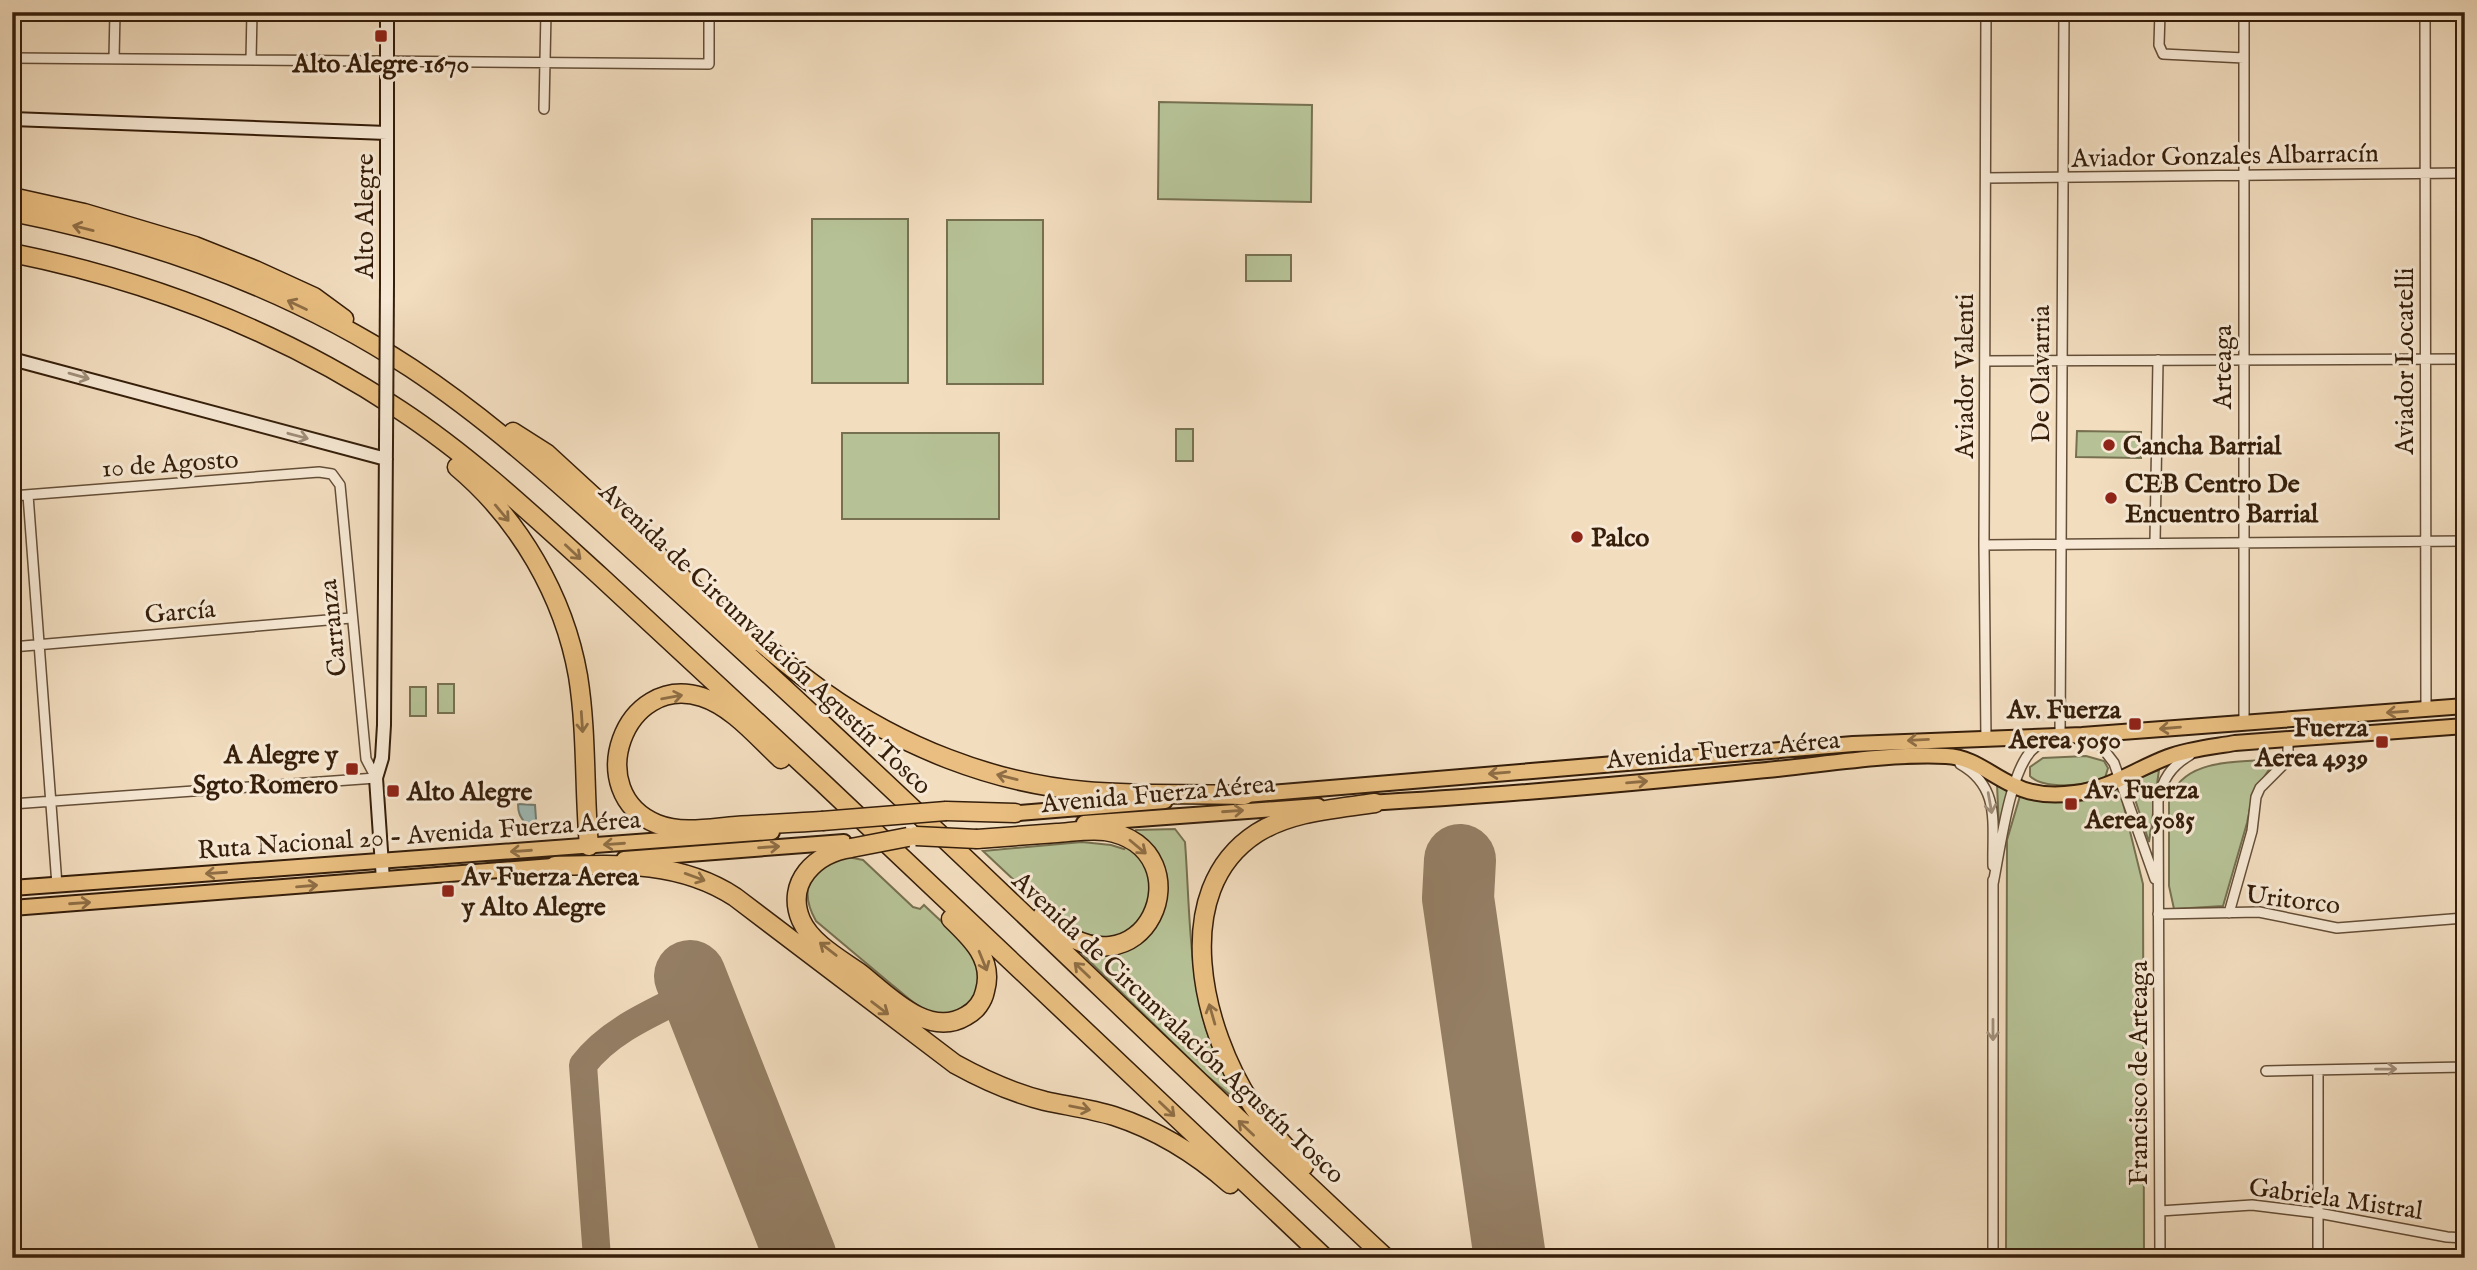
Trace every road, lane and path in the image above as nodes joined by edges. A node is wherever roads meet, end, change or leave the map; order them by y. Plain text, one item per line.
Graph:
1 (114, 12) edge
2 (251, 12) edge
3 (387, 12) edge
4 (546, 12) edge
5 (709, 12) edge
6 (1986, 12) edge
7 (2064, 12) edge
8 (2160, 12) edge
9 (2244, 12) edge
10 (2425, 12) edge
11 (12, 58) edge
12 (2244, 58) junction
13 (114, 59) junction
14 (251, 60) junction
15 (387, 61) junction
16 (546, 62) junction
17 (544, 108) dead end
18 (12, 119) edge
19 (387, 133) junction
20 (2465, 173) edge
21 (2425, 174) junction
22 (2243, 175) junction
23 (2062, 177) junction
24 (1986, 178) junction
25 (12, 197) edge
26 (12, 212) edge
27 (12, 253) edge
28 (12, 264) edge
29 (12, 359) edge
30 (2425, 359) junction
31 (2465, 359) edge
32 (2062, 360) junction
33 (2158, 360) junction
34 (2243, 360) junction
35 (1985, 361) junction
36 (409, 367) junction
37 (440, 388) junction
38 (386, 459) junction
39 (332, 474) joint
40 (28, 495) junction
41 (12, 496) edge
42 (2425, 541) junction
43 (2465, 541) edge
44 (2155, 542) junction
45 (2243, 543) junction
46 (1984, 545) junction
47 (2060, 545) junction
48 (689, 582) junction
49 (351, 618) junction
50 (39, 645) junction
51 (12, 647) edge
52 (2465, 706) edge
53 (2426, 710) junction
54 (2244, 721) junction
55 (2464, 726) edge
56 (2082, 735) junction
57 (2060, 736) junction
58 (2288, 739) junction
59 (1986, 740) junction
60 (2200, 748) junction
61 (1946, 756) junction
62 (1587, 766) junction
63 (376, 778) junction
64 (2120, 780) junction
65 (1589, 786) junction
66 (2014, 786) junction
67 (1245, 795) junction
68 (51, 801) junction
69 (1375, 803) junction
70 (12, 804) edge
71 (1015, 813) joint
72 (825, 824) junction
73 (876, 832) junction
74 (973, 836) junction
75 (847, 845) junction
76 (589, 846) junction
77 (382, 861) junction
78 (555, 866) junction
79 (383, 880) junction
80 (2464, 882) edge
81 (1993, 884) junction
82 (57, 885) junction
83 (12, 888) edge
84 (2158, 888) junction
85 (12, 908) edge
86 (2229, 913) junction
87 (2158, 914) junction
88 (2464, 918) edge
89 (2465, 1067) edge
90 (2318, 1070) junction
91 (2266, 1071) dead end
92 (2160, 1211) junction
93 (2318, 1213) junction
94 (1357, 1231) junction
95 (2465, 1238) edge
96 (1311, 1258) edge
97 (1325, 1258) edge
98 (1386, 1258) edge
99 (1993, 1258) edge
100 (2160, 1258) edge
101 (2318, 1258) edge
102 (2465, 1258) edge

1 - 13 street
2 - 14 street
3 - 15 main road, Alto Alegre
4 - 16 street
5 - 16 street
6 - 24 street, Aviador Valenti
7 - 23 street, De Olavarria
8 - 12 street
9 - 12 street, Arteaga
10 - 21 street, Aviador Locatelli
11 - 13 street
12 - 22 street, Arteaga
13 - 14 street
14 - 15 street
15 - 16 street
15 - 19 main road, Alto Alegre
16 - 17 street
18 - 19 main road
19 - 38 main road, Alto Alegre, bridge
20 - 21 street, Aviador Gonzales Albarracín
21 - 22 street, Aviador Gonzales Albarracín
21 - 30 street, Aviador Locatelli
22 - 23 street, Aviador Gonzales Albarracín
22 - 34 street, Arteaga
23 - 24 street, Aviador Gonzales Albarracín
23 - 32 street, De Olavarria
24 - 35 street, Aviador Valenti
25 - 36 highway
36 -> 26 highway, Avenida de Circunvalación Agustín Tosco
27 -> 73 highway
28 -> 76 highway
29 -> 38 main road
30 - 31 street
30 - 34 street
30 - 42 street, Aviador Locatelli
32 - 33 street
32 - 35 street
32 - 47 street, De Olavarria
33 - 34 street
33 - 44 street
34 - 45 street, Arteaga
35 - 46 street, Aviador Valenti
36 - 37 highway, Avenida de Circunvalación Agustín Tosco
37 - 48 highway
94 -> 37 highway, Avenida de Circunvalación Agustín Tosco
38 - 63 main road, Alto Alegre
39 - 40 street, 10 de Agosto
39 - 49 street, Carranza
40 - 41 street, 10 de Agosto
40 - 50 street
42 - 43 street
42 - 45 street
42 - 53 street, Aviador Locatelli
44 - 45 street
44 - 47 street
45 - 54 street, Arteaga
46 - 47 street
46 - 59 street, Aviador Valenti
47 - 57 street, De Olavarria
67 -> 48 highway
74 -> 48 highway
49 - 50 street, García
49 - 63 street, Carranza
50 - 51 street, García
50 - 68 street
52 - 53 main road, Avenida Fuerza Aérea
53 -> 54 main road, Avenida Fuerza Aérea
54 -> 56 main road, Avenida Fuerza Aérea
55 - 58 main road, Avenida Fuerza Aérea
55 - 80 street
56 - 57 main road, Avenida Fuerza Aérea
56 - 64 street, Francisco de Arteaga
57 - 59 main road, Avenida Fuerza Aérea
57 - 66 street
58 - 60 main road, Avenida Fuerza Aérea
58 - 86 street
59 -> 62 main road, Avenida Fuerza Aérea
60 - 64 main road, Avenida Fuerza Aérea
60 - 84 street, Francisco de Arteaga
65 -> 61 main road, Avenida Fuerza Aérea
61 - 66 main road, Avenida Fuerza Aérea
61 -> 81 street
62 - 65 main road
62 -> 67 main road, Avenida Fuerza Aérea
63 - 68 street
63 - 77 main road, Alto Alegre
64 - 66 main road, Avenida Fuerza Aérea
64 - 84 street, Francisco de Arteaga
65 - 69 main road, Avenida Fuerza Aérea
66 - 81 street
67 - 71 main road, Avenida Fuerza Aérea
68 - 70 street
68 - 82 street
74 -> 69 main road, Avenida Fuerza Aérea
94 -> 69 highway
71 - 72 highway, bridge
72 -> 73 highway
72 -> 76 main road, Ruta Nacional 20 - Avenida Fuerza Aérea
73 -> 75 highway
73 -> 97 highway
74 - 75 highway, bridge
78 -> 75 main road, Ruta Nacional 20 - Avenida Fuerza Aérea
76 -> 77 main road, Ruta Nacional 20 - Avenida Fuerza Aérea
77 - 79 main road, Alto Alegre
77 -> 82 main road, Ruta Nacional 20 - Avenida Fuerza Aérea
78 - 79 main road, Ruta Nacional 20 - Avenida Fuerza Aérea
78 -> 96 highway
85 -> 79 main road, Ruta Nacional 20 - Avenida Fuerza Aérea
80 - 88 street
81 -> 99 street
82 - 83 main road, Ruta Nacional 20 - Avenida Fuerza Aérea
84 - 87 street, Francisco de Arteaga
86 - 87 street, Uritorco
86 - 88 street, Uritorco
87 - 92 street, Francisco de Arteaga
88 - 89 street
90 -> 89 street
89 - 95 street
90 - 91 street
90 - 93 street
92 - 93 street, Gabriela Mistral
92 - 100 street, Francisco de Arteaga
93 - 95 street, Gabriela Mistral
93 - 101 street
94 - 98 highway, Avenida de Circunvalación Agustín Tosco
95 - 102 street

